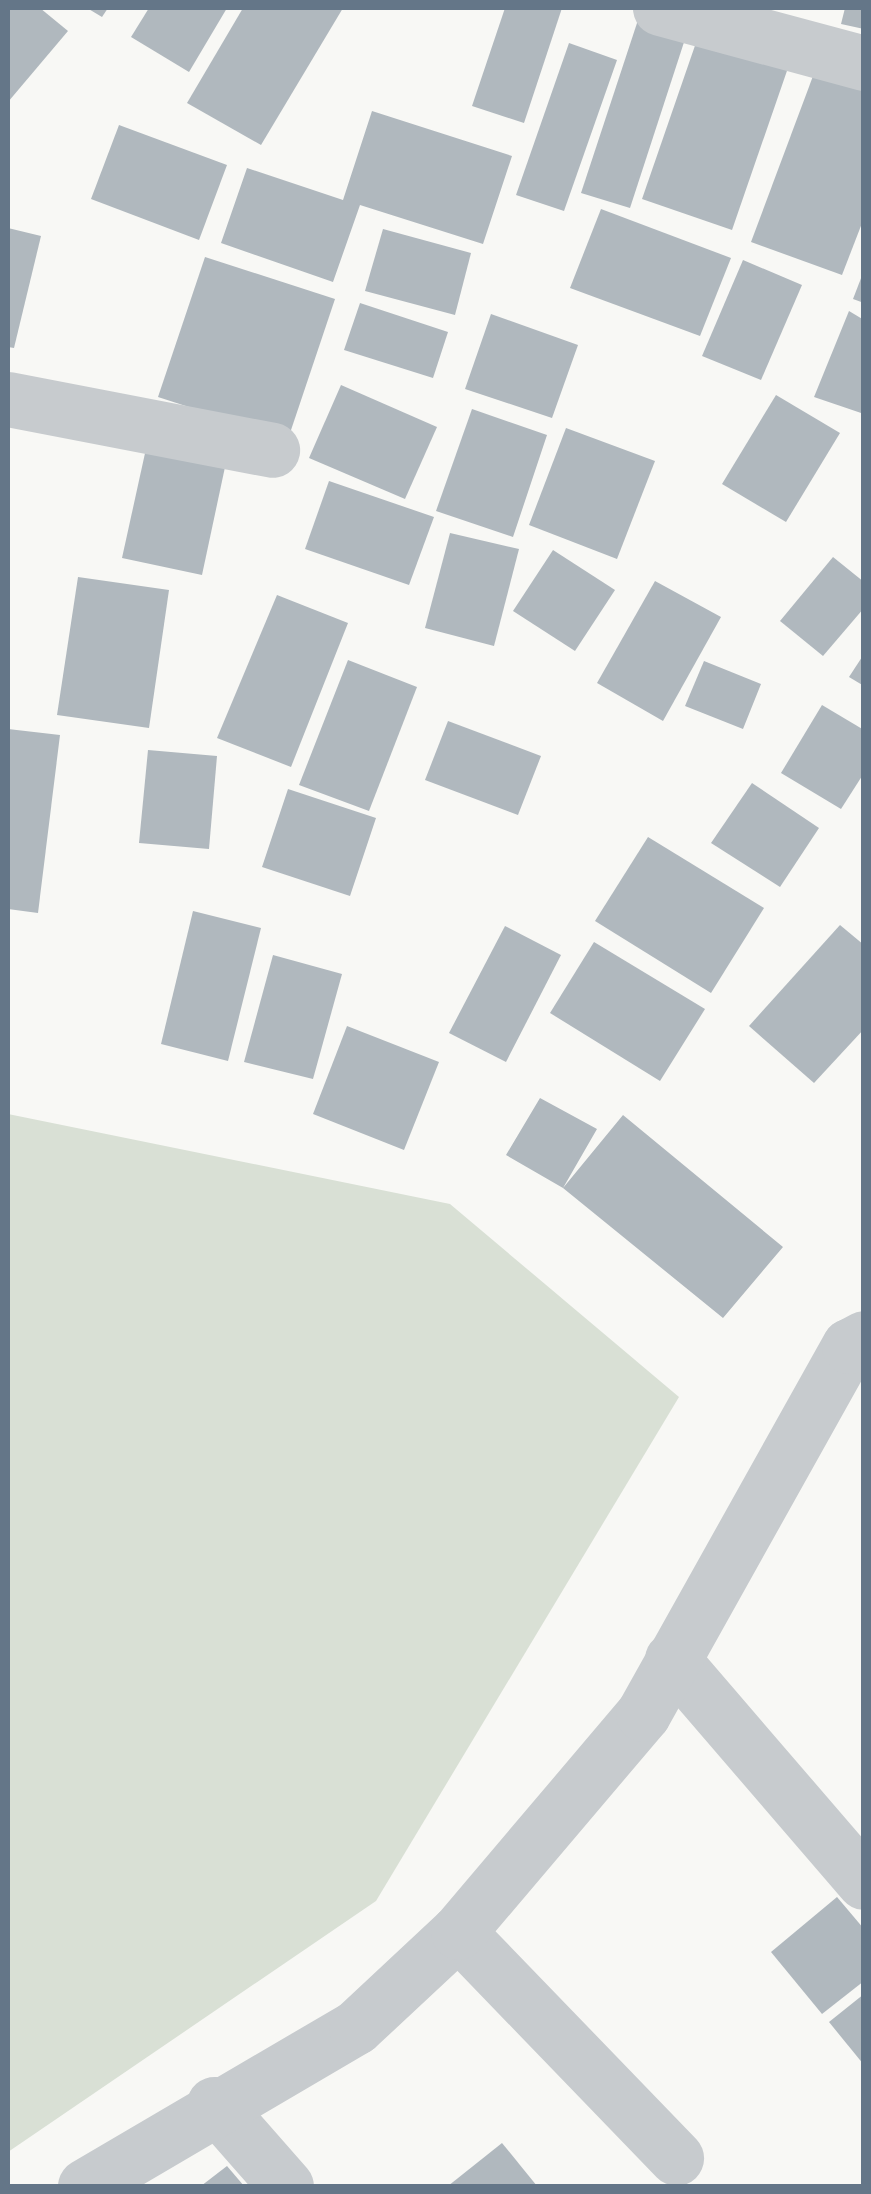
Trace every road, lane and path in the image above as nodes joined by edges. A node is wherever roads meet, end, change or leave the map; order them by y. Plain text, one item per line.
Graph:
1 (660, 8) edge
2 (864, 63) edge
3 (8, 399) edge
4 (272, 450) dead end
5 (864, 1338) edge
6 (672, 1659) junction
7 (864, 1882) edge
8 (458, 1932) junction
9 (214, 2104) junction
10 (676, 2158) dead end
11 (84, 2186) edge
12 (286, 2186) edge

1 - 2 street
3 - 4 street
5 - 6 street
6 - 7 street
6 - 8 street
8 - 9 street
8 - 10 street
9 - 11 street
9 - 12 street

